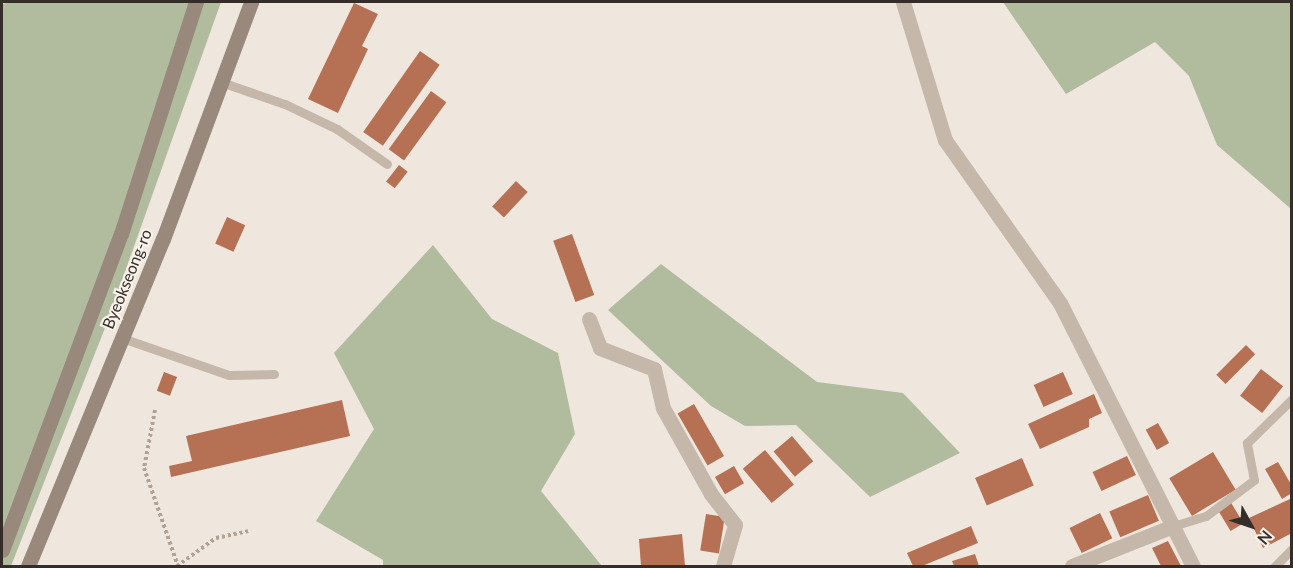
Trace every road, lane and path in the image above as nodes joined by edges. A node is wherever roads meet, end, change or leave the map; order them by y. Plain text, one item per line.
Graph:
1 (196, 2) edge
2 (251, 2) edge
3 (903, 2) edge
4 (221, 82) junction
5 (387, 164) dead end
6 (589, 319) dead end
7 (122, 338) junction
8 (274, 374) dead end
9 (1292, 399) edge
10 (155, 410) dead end
11 (1173, 526) junction
12 (248, 531) dead end
13 (1292, 549) edge
14 (2, 550) edge
15 (177, 566) edge
16 (28, 567) edge
17 (723, 567) edge
18 (1072, 567) edge
19 (1193, 567) edge
20 (1275, 567) edge

1 - 14 main road, Byeokseong-ro
2 - 4 main road, Byeokseong-ro
3 - 11 street
4 - 5 lane
4 - 7 main road, Byeokseong-ro
6 - 17 street
7 - 8 lane
7 - 16 main road, Byeokseong-ro
9 - 11 lane
10 - 15 path
11 - 18 street
11 - 19 street
12 - 15 path
13 - 20 lane

